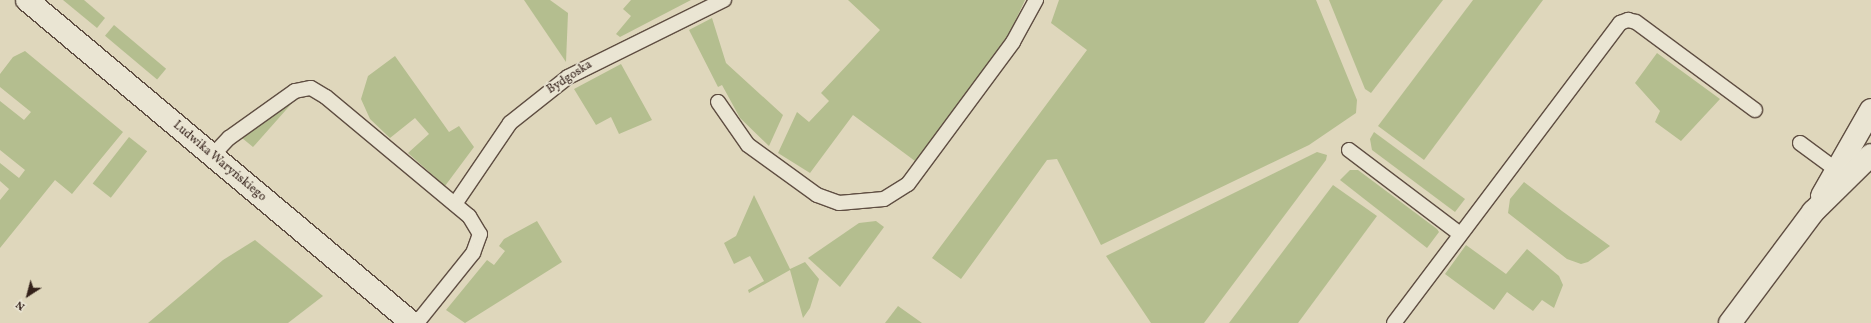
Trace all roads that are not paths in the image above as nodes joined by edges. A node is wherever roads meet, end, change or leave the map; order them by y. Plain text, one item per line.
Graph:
1 (27, 0) edge
2 (724, 0) edge
3 (1036, 0) edge
4 (718, 102) dead end
5 (1755, 110) dead end
6 (1871, 110) edge
7 (1800, 143) dead end
8 (1349, 150) dead end
9 (212, 156) junction
10 (1871, 156) edge
11 (1843, 174) junction
12 (455, 204) junction
13 (1460, 234) junction
14 (412, 323) edge
15 (417, 323) edge
16 (1394, 323) edge
17 (1730, 323) edge

1 - 9 street, Ludwika Waryńskiego
2 - 12 lane, Bydgoska
3 - 4 lane
5 - 13 lane
6 - 11 street
7 - 11 lane
8 - 13 lane
9 - 12 lane
9 - 14 street, Ludwika Waryńskiego
10 - 11 street
11 - 17 street
12 - 15 lane
13 - 16 lane

